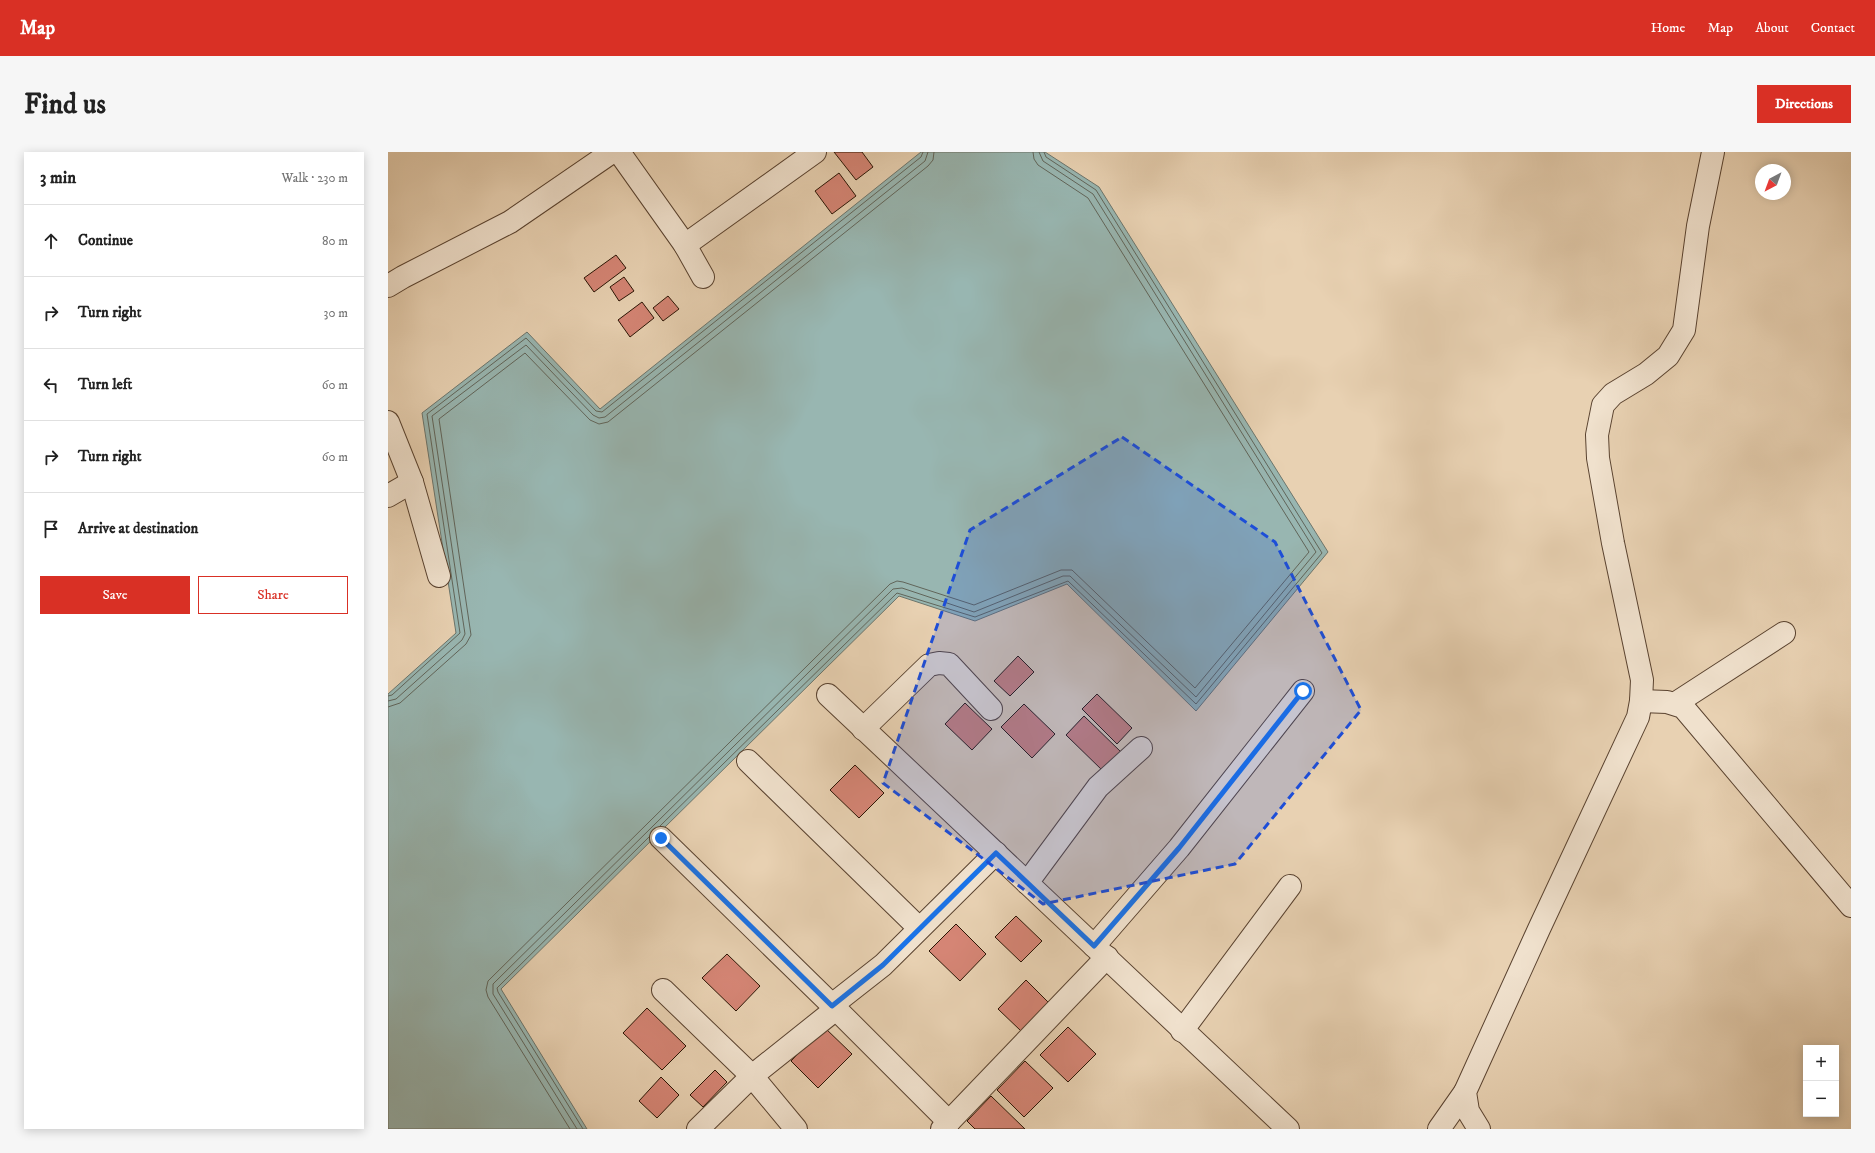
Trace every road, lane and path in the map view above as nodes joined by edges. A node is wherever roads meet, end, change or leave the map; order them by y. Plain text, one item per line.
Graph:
1 (612, 152) edge
2 (619, 152) edge
3 (815, 152) edge
4 (1713, 152) edge
5 (684, 245) junction
6 (703, 277) dead end
7 (388, 286) edge
8 (388, 422) edge
9 (412, 482) junction
10 (388, 496) edge
11 (439, 576) dead end
12 (1784, 633) dead end
13 (1303, 691) dead end
14 (828, 695) dead end
15 (1641, 701) junction
16 (1676, 703) junction
17 (991, 709) dead end
18 (863, 729) junction
19 (1141, 748) dead end
20 (748, 761) dead end
21 (661, 838) dead end
22 (996, 853) junction
23 (1026, 883) junction
24 (1290, 886) dead end
25 (1851, 906) edge
26 (919, 928) junction
27 (1100, 952) junction
28 (663, 990) dead end
29 (834, 1008) junction
30 (1182, 1031) junction
31 (752, 1076) junction
32 (1466, 1092) junction
33 (945, 1126) edge
34 (698, 1129) edge
35 (796, 1129) edge
36 (1288, 1129) edge
37 (1439, 1129) edge
38 (1479, 1129) edge

1 - 7 street
2 - 5 street
3 - 5 street
4 - 15 street
5 - 6 street
8 - 9 street
9 - 10 street
9 - 11 street
12 - 16 street
13 - 27 street
14 - 18 street
15 - 16 street
15 - 32 street
16 - 25 street
17 - 18 street
18 - 22 street
19 - 23 street
20 - 26 street
21 - 29 street
22 - 23 street
22 - 26 street
23 - 27 street
24 - 30 street
26 - 29 street
27 - 30 street
27 - 33 street
28 - 31 street
29 - 31 street
29 - 33 street
30 - 36 street
31 - 34 street
31 - 35 street
32 - 37 street
32 - 38 street

